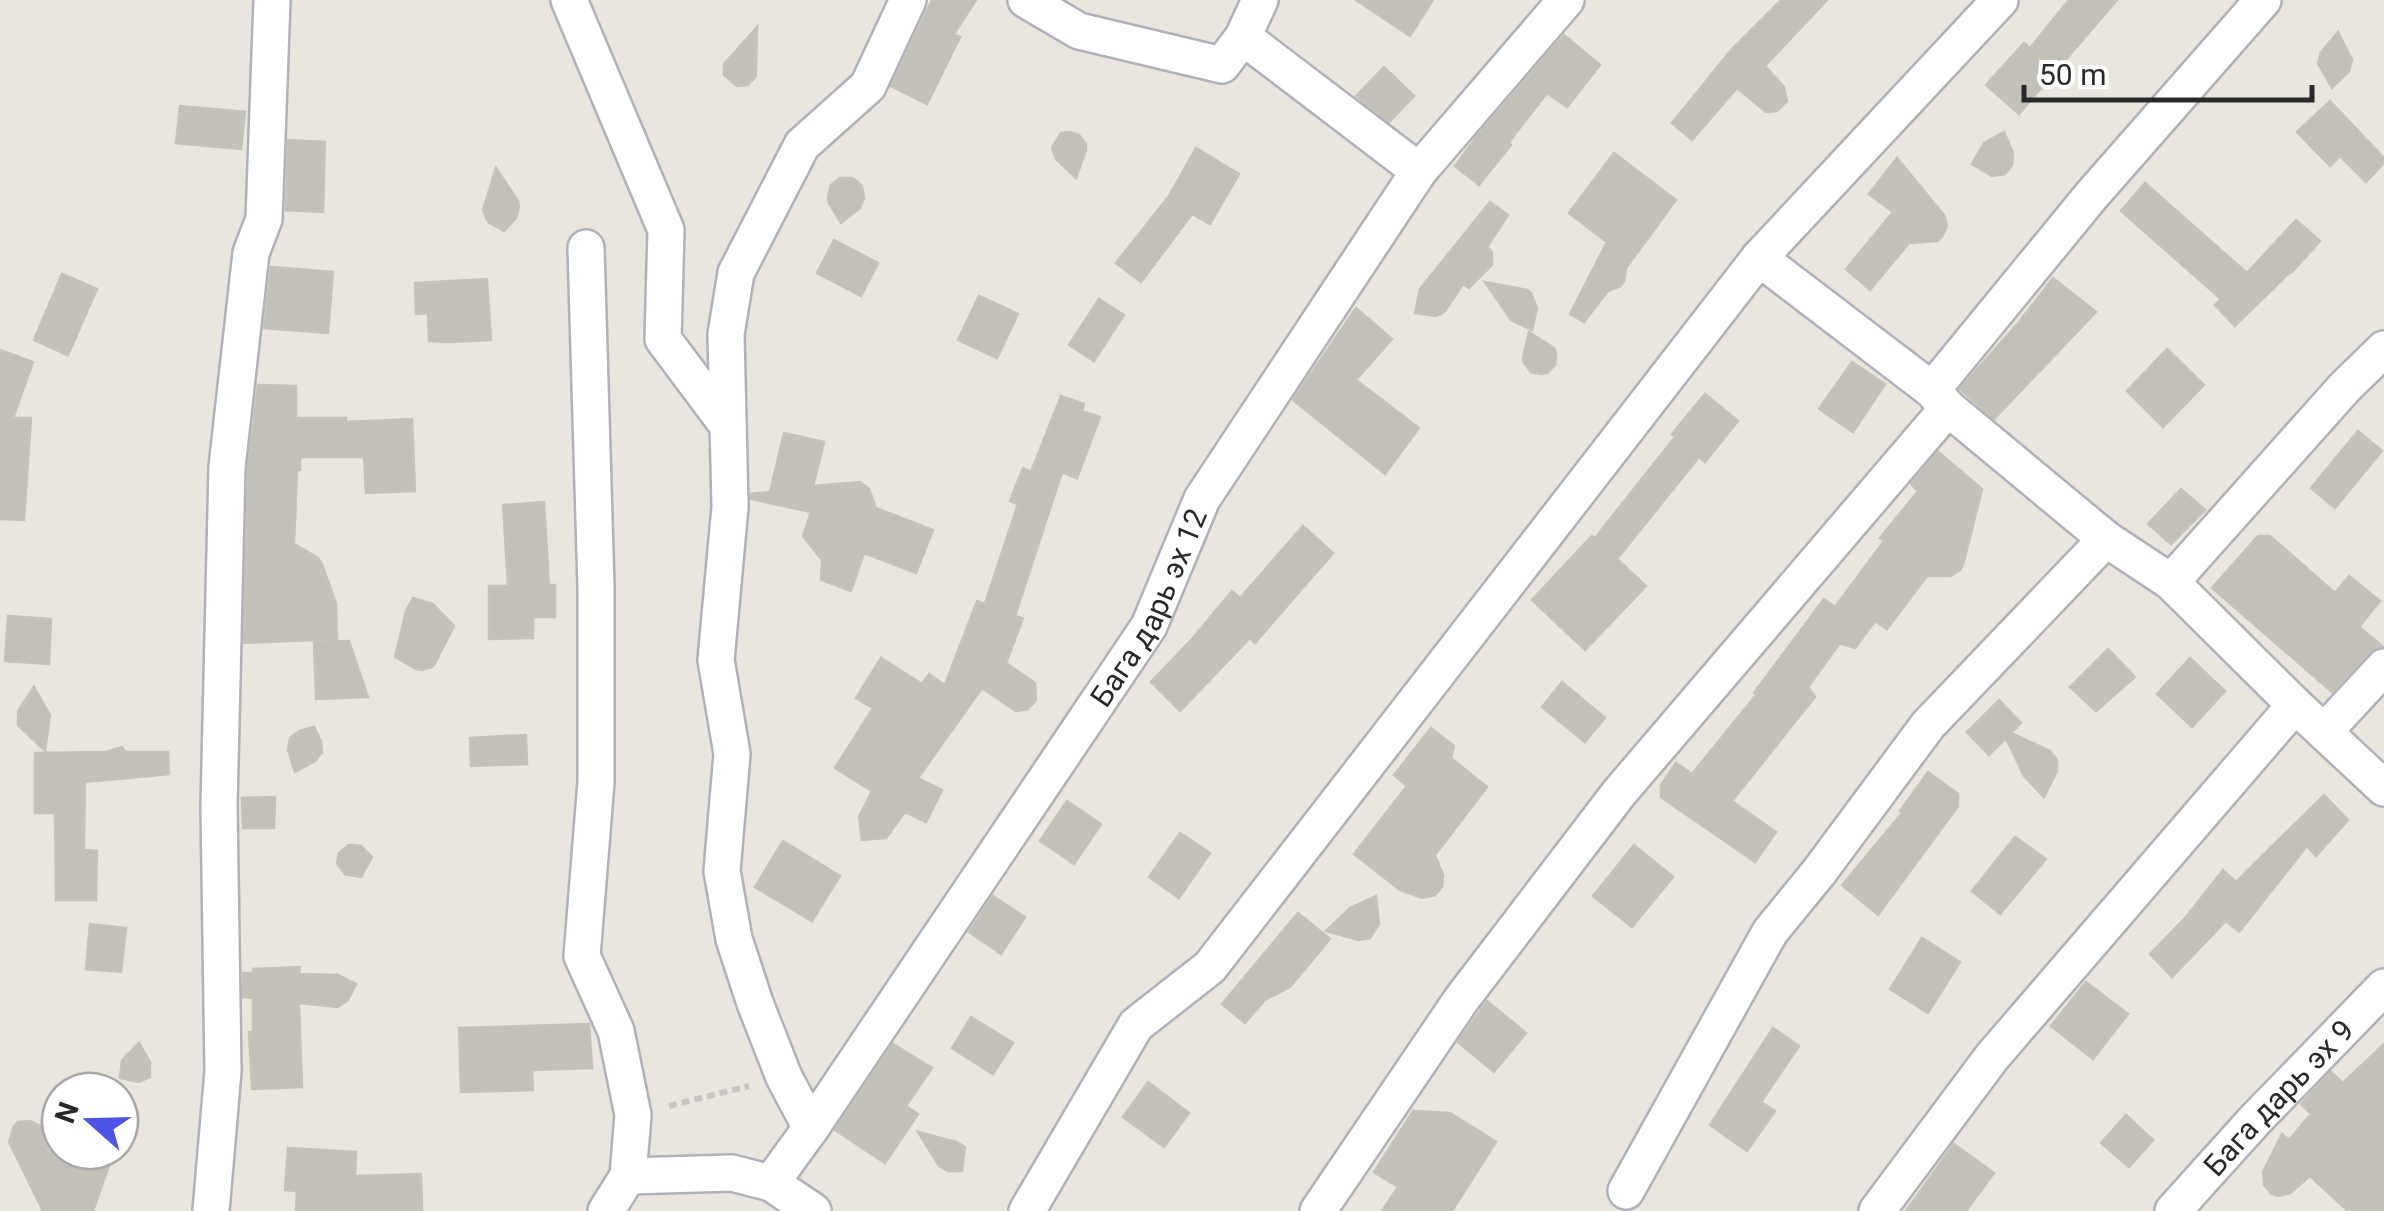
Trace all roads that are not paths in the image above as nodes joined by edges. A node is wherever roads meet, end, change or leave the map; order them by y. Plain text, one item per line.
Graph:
1 (272, 0) edge
2 (569, 0) edge
3 (908, 0) edge
4 (1026, 0) edge
5 (1260, 0) edge
6 (1566, 0) edge
7 (2000, 0) edge
8 (2263, 0) edge
9 (1243, 38) junction
10 (1419, 171) junction
11 (586, 248) dead end
12 (1759, 258) junction
13 (2384, 349) edge
14 (1940, 399) junction
15 (728, 426) junction
16 (2106, 539) junction
17 (2172, 582) junction
18 (2384, 667) edge
19 (2296, 705) junction
20 (2324, 732) junction
21 (2384, 788) edge
22 (2384, 987) edge
23 (811, 1128) junction
24 (628, 1176) junction
25 (771, 1183) junction
26 (1626, 1191) dead end
27 (211, 1211) edge
28 (606, 1211) edge
29 (813, 1211) edge
30 (1027, 1211) edge
31 (1318, 1211) edge
32 (1877, 1211) edge
33 (2173, 1211) edge

1 - 27 street
2 - 15 street
3 - 15 street
4 - 9 street
5 - 9 street
6 - 10 street, Бага дарь эх 12
7 - 12 street
8 - 14 street
9 - 10 street
10 - 23 street, Бага дарь эх 12
11 - 24 street
12 - 14 street
12 - 30 street
13 - 17 street
14 - 16 street
14 - 31 street
15 - 23 street
16 - 17 street
16 - 26 street
17 - 19 street
18 - 20 street
19 - 20 street
19 - 32 street
20 - 21 street
22 - 33 street, Бага дарь эх 9
23 - 25 street, Бага дарь эх 12
24 - 25 street
24 - 28 street
25 - 29 street

